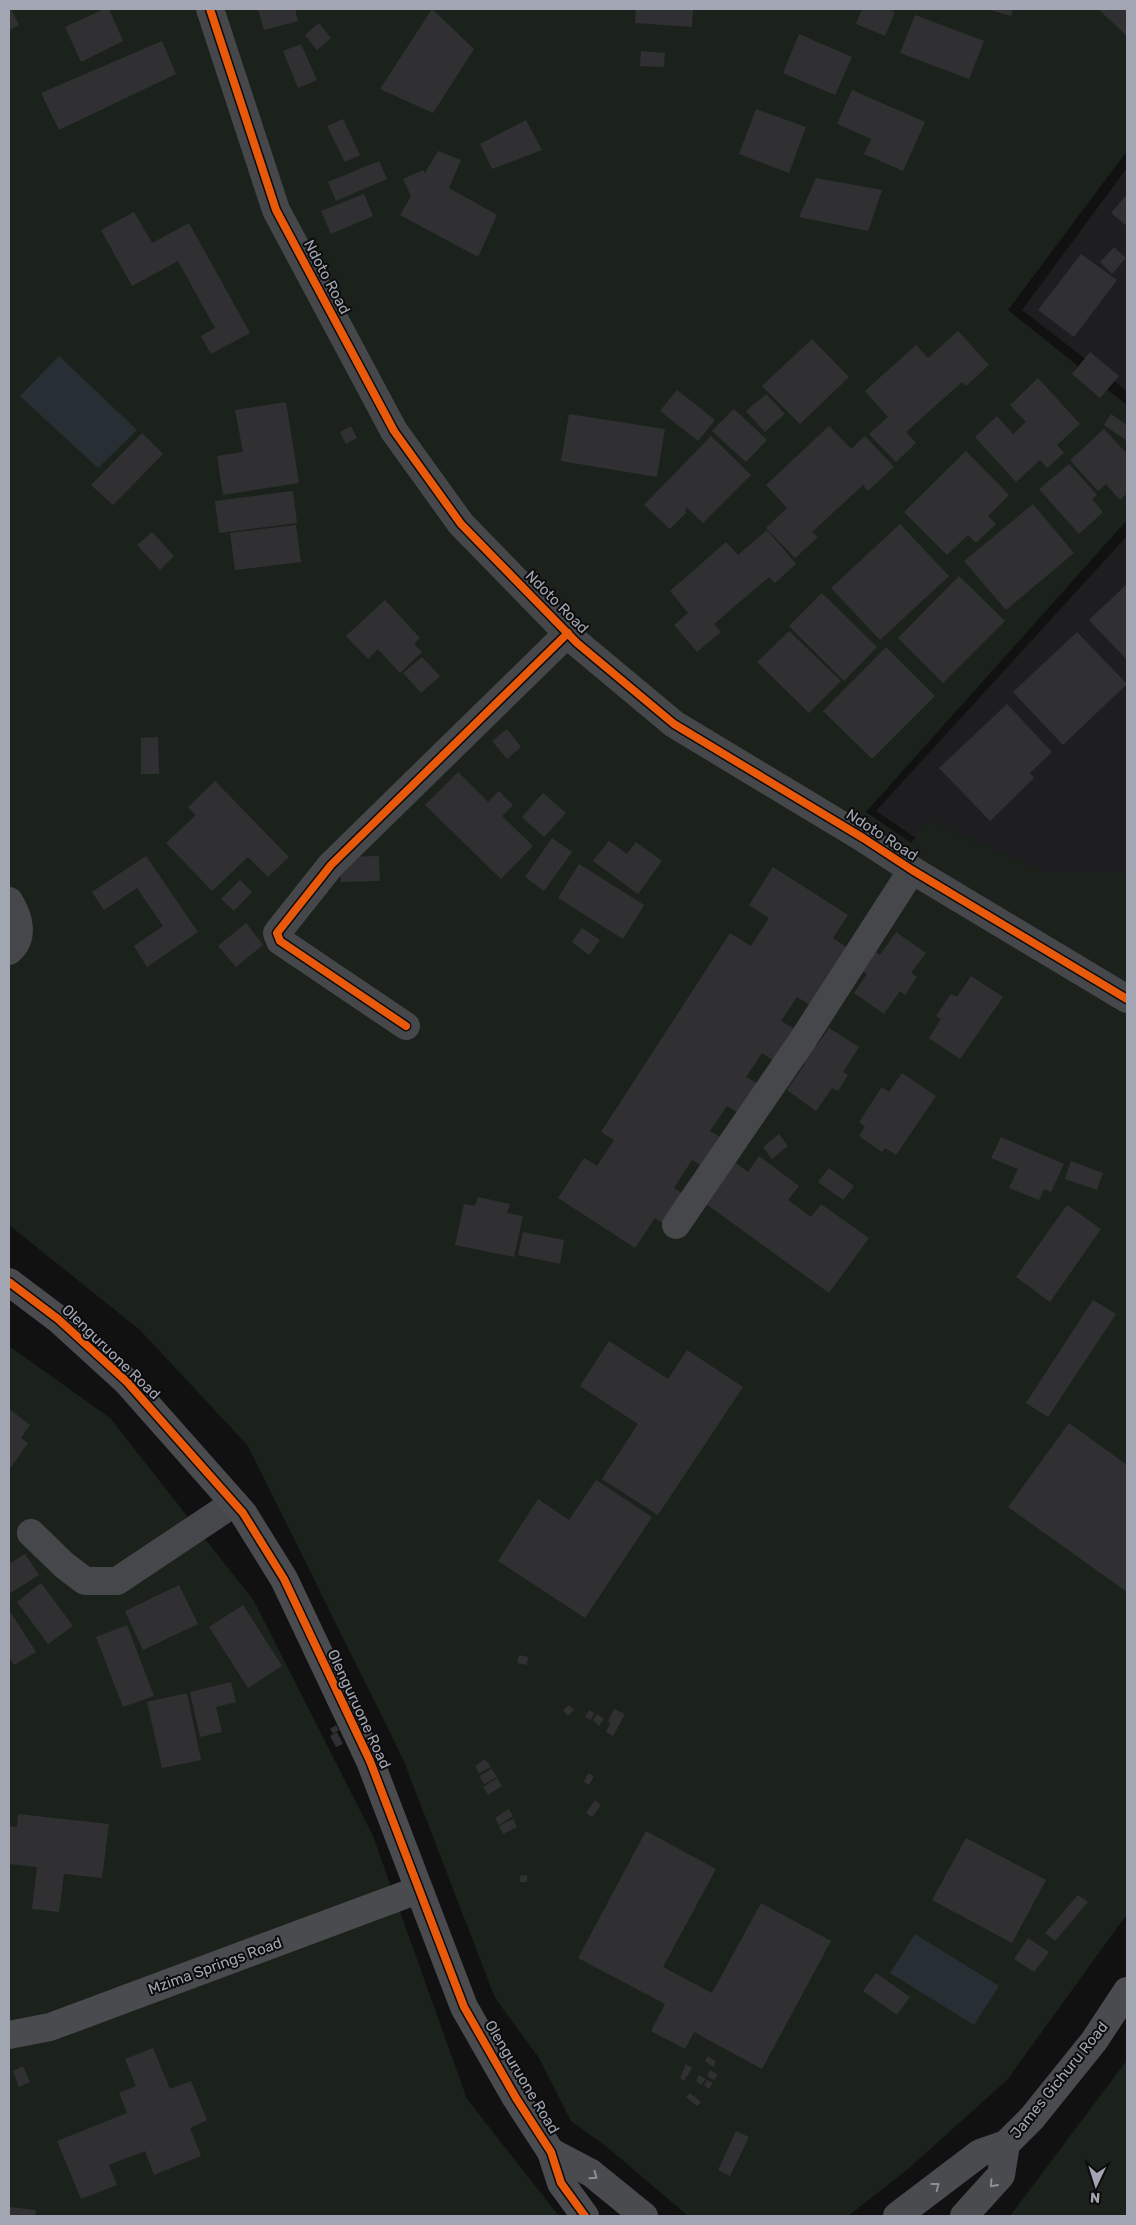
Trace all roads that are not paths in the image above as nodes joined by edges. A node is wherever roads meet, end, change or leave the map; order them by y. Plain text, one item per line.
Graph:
1 (210, 9) edge
2 (568, 633) junction
3 (912, 870) junction
4 (9, 902) edge
5 (9, 951) edge
6 (1127, 999) edge
7 (406, 1026) dead end
8 (676, 1225) dead end
9 (9, 1282) edge
10 (234, 1503) junction
11 (31, 1533) dead end
12 (418, 1890) junction
13 (1127, 1991) edge
14 (9, 2035) edge
15 (1006, 2144) junction
16 (551, 2152) junction
17 (585, 2216) edge
18 (644, 2216) edge
19 (897, 2216) edge
20 (964, 2216) edge

1 - 2 street, Ndoto Road
2 - 3 street, Ndoto Road
2 - 7 street
3 - 6 street, Ndoto Road
3 - 8 street
4 - 5 street
9 - 10 street, Olenguruone Road
10 - 11 street
10 - 12 street, Olenguruone Road
12 - 14 street, Mzima Springs Road
12 - 16 street, Olenguruone Road
13 - 15 street, James Gichuru Road
19 -> 15 street, James Gichuru Road
15 -> 20 street, James Gichuru Road
16 - 17 street, Olenguruone Road
16 -> 18 street, Olenguruone Road

